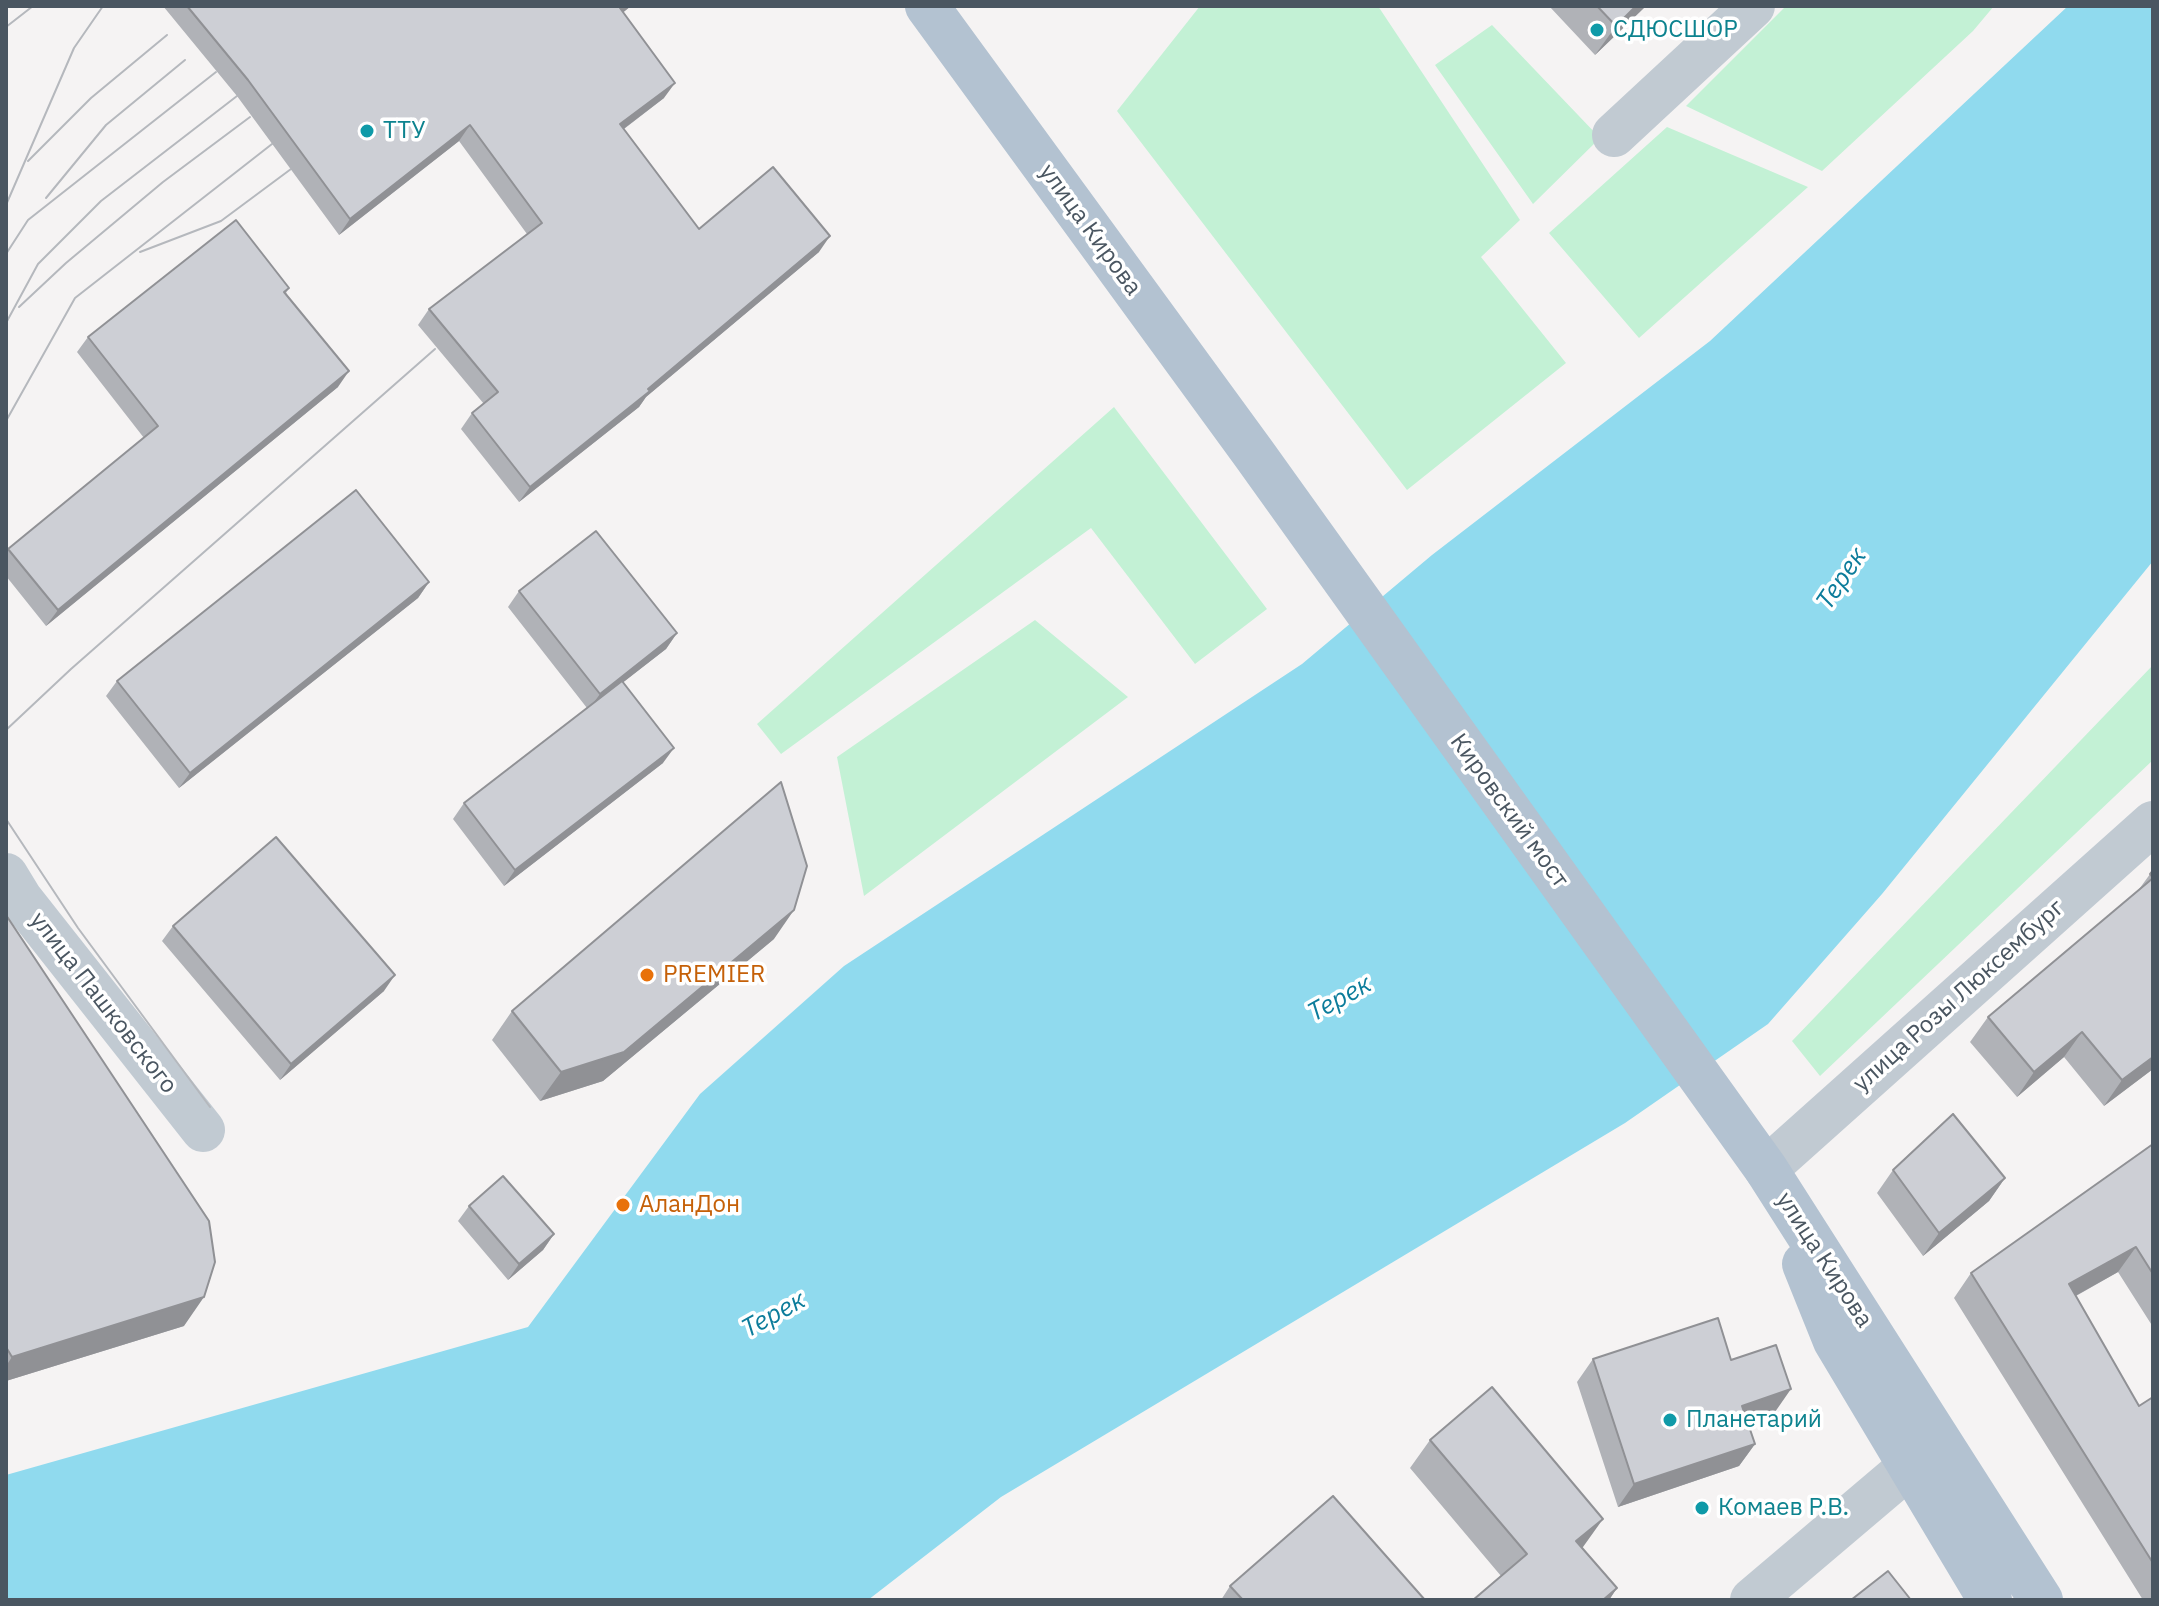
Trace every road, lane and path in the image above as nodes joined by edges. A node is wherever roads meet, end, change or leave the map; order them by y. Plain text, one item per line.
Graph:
1 (927, 6) edge
2 (1753, 6) edge
3 (1614, 135) dead end
4 (1254, 454) joint
5 (2153, 823) edge
6 (6, 875) edge
7 (203, 1130) dead end
8 (1756, 1156) junction
9 (1910, 1466) junction
10 (1752, 1600) edge
11 (1990, 1600) edge
12 (2041, 1600) edge

1 - 4 main road, улица Кирова
2 - 3 street
4 - 8 main road, Кировский мост
5 - 8 street, улица Розы Люксембург
6 - 7 street, улица Пашковского
8 - 9 main road, улица Кирова
8 - 12 main road, улица Кирова
9 - 10 street
9 - 11 main road, улица Кирова

